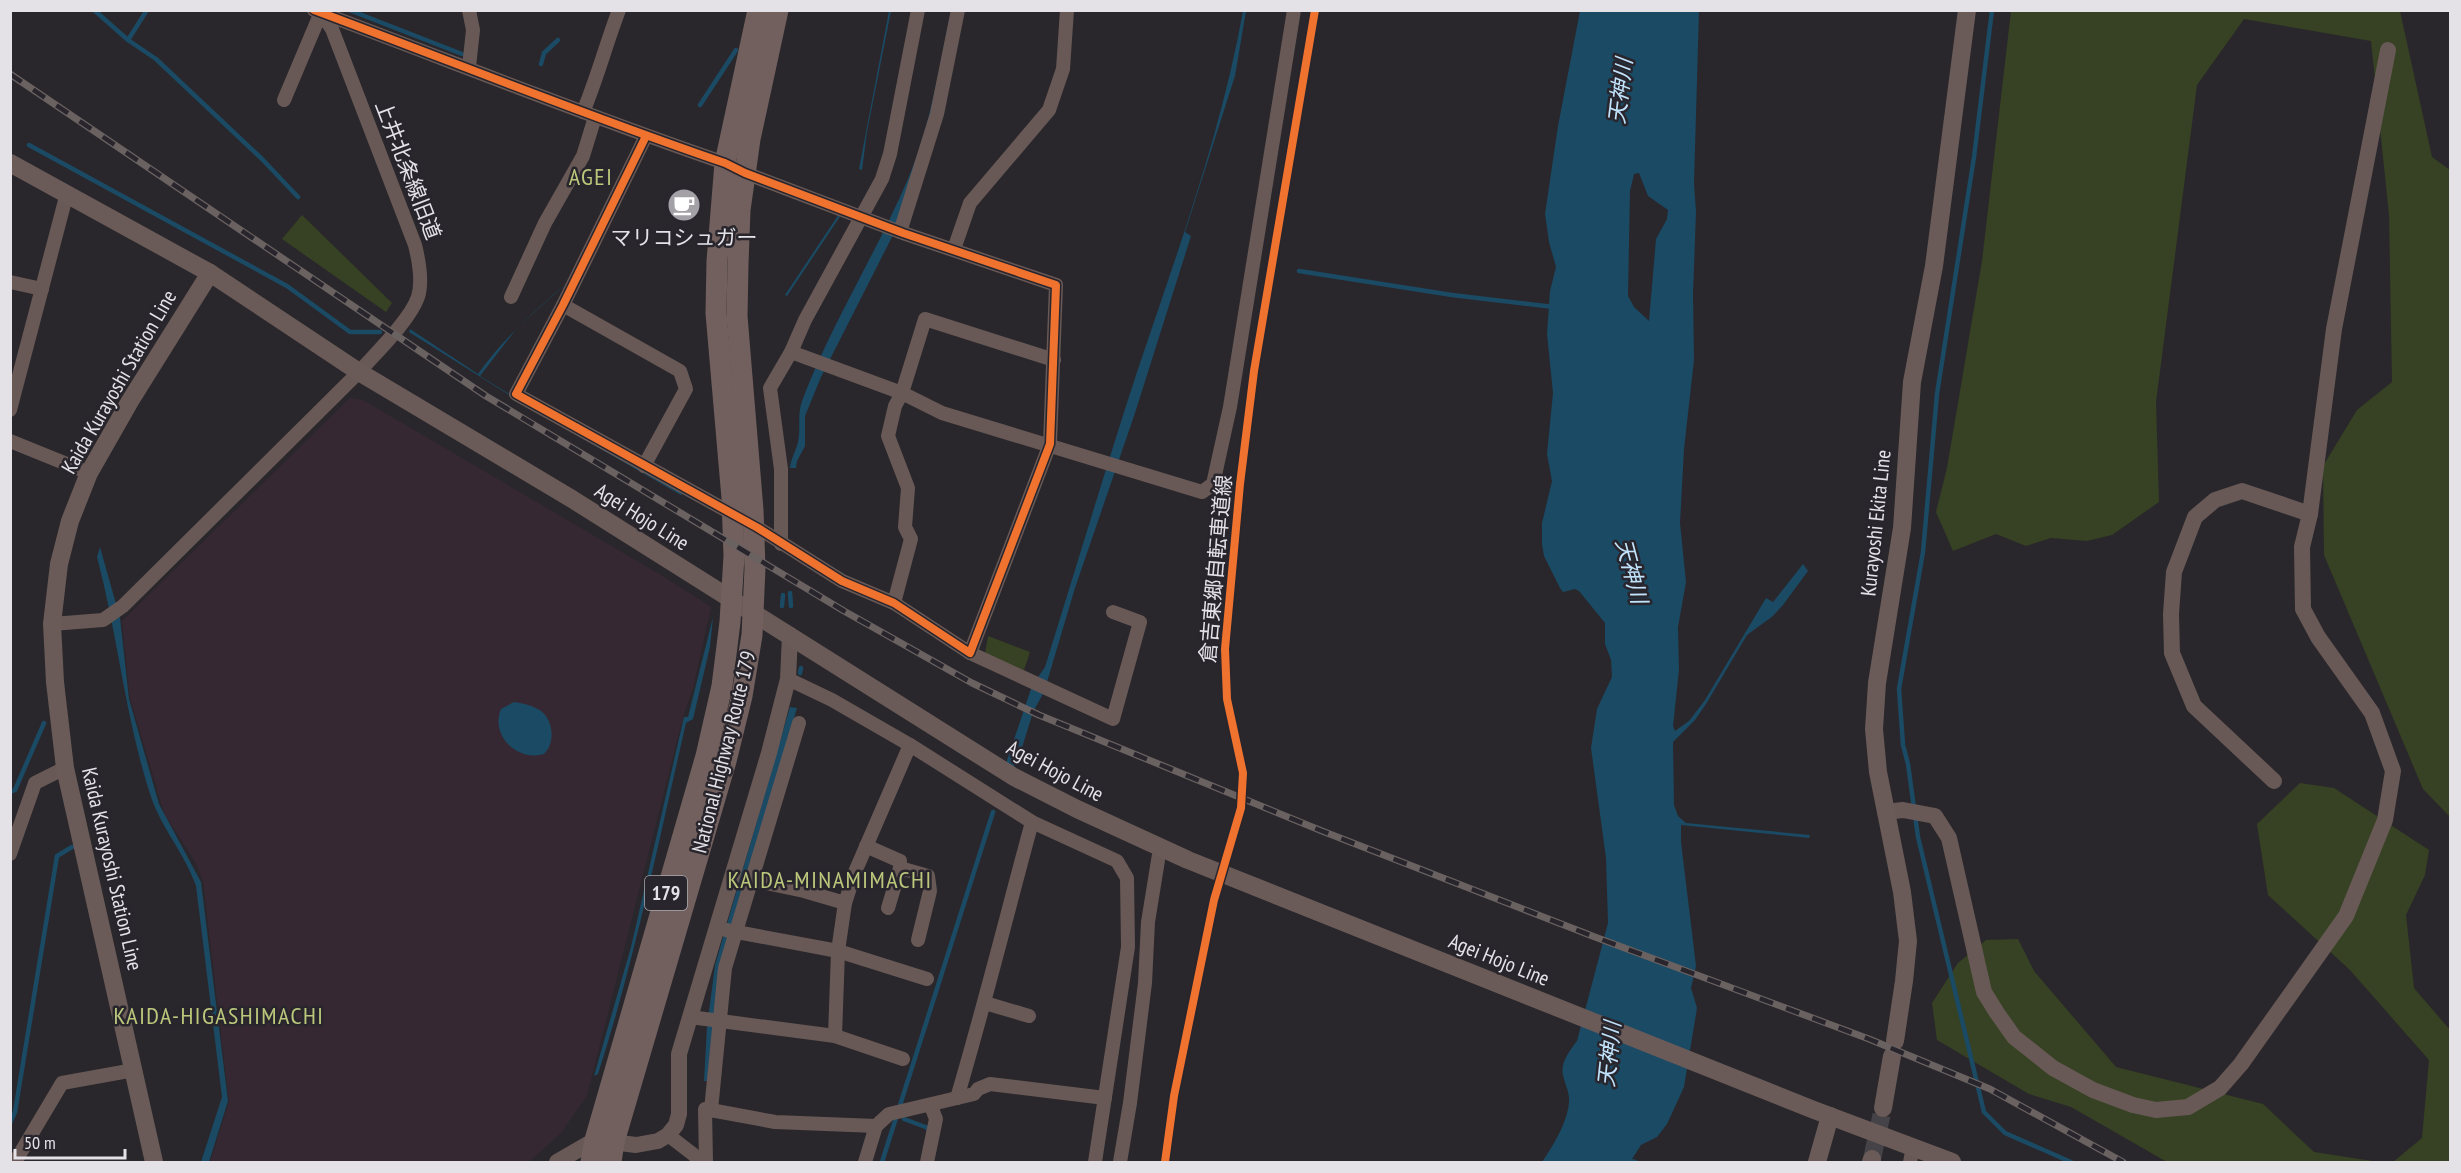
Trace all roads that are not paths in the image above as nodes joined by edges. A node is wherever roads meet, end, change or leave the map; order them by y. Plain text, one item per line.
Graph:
1 (469, 10) edge
2 (619, 10) edge
3 (758, 10) edge
4 (778, 10) edge
5 (918, 10) edge
6 (958, 10) edge
7 (1067, 10) edge
8 (1293, 10) edge
9 (1966, 10) edge
10 (319, 11) edge
11 (2388, 50) dead end
12 (469, 67) junction
13 (284, 100) dead end
14 (589, 115) junction
15 (645, 136) junction
16 (725, 163) junction
17 (10, 164) edge
18 (745, 173) junction
19 (67, 193) junction
20 (862, 218) junction
21 (900, 232) junction
22 (954, 249) junction
23 (210, 273) junction
24 (10, 282) edge
25 (42, 289) junction
26 (511, 297) dead end
27 (563, 305) junction
28 (791, 352) junction
29 (1054, 360) junction
30 (359, 372) junction
31 (902, 393) junction
32 (10, 410) edge
33 (10, 441) edge
34 (1050, 444) junction
35 (644, 466) junction
36 (89, 473) junction
37 (2310, 514) junction
38 (781, 544) junction
39 (894, 603) junction
40 (1113, 612) dead end
41 (52, 624) junction
42 (790, 635) junction
43 (970, 653) junction
44 (788, 679) junction
45 (799, 723) dead end
46 (910, 746) junction
47 (65, 768) junction
48 (2274, 781) dead end
49 (1885, 812) junction
50 (1032, 822) junction
51 (866, 846) junction
52 (1160, 848) junction
53 (10, 854) edge
54 (900, 868) junction
55 (752, 880) junction
56 (844, 903) junction
57 (888, 908) dead end
58 (716, 927) junction
59 (734, 932) junction
60 (918, 939) dead end
61 (838, 951) junction
62 (927, 979) dead end
63 (985, 1003) junction
64 (690, 1017) junction
65 (1029, 1017) dead end
66 (721, 1021) junction
67 (835, 1036) junction
68 (903, 1059) dead end
69 (134, 1070) junction
70 (957, 1098) junction
71 (1105, 1098) junction
72 (931, 1106) junction
73 (1883, 1108) tunnel mouth
74 (711, 1110) junction
75 (1822, 1113) junction
76 (876, 1126) junction
77 (668, 1135) junction
78 (607, 1148) edge
79 (1912, 1155) edge
80 (15, 1162) edge
81 (154, 1162) edge
82 (557, 1162) edge
83 (591, 1162) edge
84 (700, 1162) edge
85 (706, 1162) edge
86 (865, 1162) edge
87 (927, 1162) edge
88 (1095, 1162) edge
89 (1120, 1162) edge
90 (1817, 1162) edge
91 (1952, 1162) edge

1 - 12 street
2 - 14 street
3 - 16 highway, National Highway Route 179 / 179
4 - 18 highway, National Highway Route 179 / 179
5 - 20 street
6 - 21 street
7 - 22 street
8 - 34 street
9 - 49 main road, Kurayoshi Ekita Line
10 - 12 street
10 - 13 street
10 - 30 street, 上井北条線旧道
11 - 37 street
12 - 14 street
14 - 15 street
14 - 26 street
15 - 16 street
15 - 27 street
16 - 18 street
16 - 78 highway, National Highway Route 179 / 179
17 - 19 main road
18 - 20 street
18 - 78 highway, National Highway Route 179 / 179
19 - 23 main road
19 - 25 street
20 - 21 street
20 - 28 street
21 - 22 street
22 - 29 street
23 - 30 main road, Agei Hojo Line
23 - 36 main road, Kaida Kurayoshi Station Line
24 - 25 street
25 - 32 street
27 - 35 street
27 - 35 street
28 - 31 street
28 - 38 street
29 - 31 street
29 - 34 street
30 - 41 street, 上井北条線旧道
30 - 42 main road, Agei Hojo Line
31 - 34 street
31 - 39 street
33 - 36 street
34 - 43 street
35 - 38 street
36 - 41 main road, Kaida Kurayoshi Station Line
37 - 48 street
37 - 49 street
38 - 39 street
39 - 43 street
40 - 43 street
41 - 47 main road, Kaida Kurayoshi Station Line
42 - 44 street
42 - 52 main road, Agei Hojo Line
44 - 46 street
44 - 58 street
45 - 55 street
46 - 50 street
46 - 51 street
47 - 53 street
47 - 69 main road, Kaida Kurayoshi Station Line
49 - 73 main road, Kurayoshi Ekita Line
50 - 63 street
50 - 71 street
51 - 54 street
51 - 56 street
52 - 75 main road, Agei Hojo Line
52 - 89 street
54 - 57 street
54 - 60 street
55 - 56 street
55 - 59 street
56 - 61 street
58 - 59 street
58 - 64 street
59 - 61 street
59 - 66 street
61 - 62 street
61 - 67 street
63 - 65 street
63 - 70 street
64 - 66 street
64 - 77 street
66 - 67 street
66 - 74 street
67 - 68 street
69 - 80 street
69 - 81 main road, Kaida Kurayoshi Station Line
70 - 71 street
70 - 72 street
71 - 88 street
72 - 76 street
72 - 87 street
74 - 76 street
74 - 85 street
75 - 79 main road, Agei Hojo Line
75 - 90 main road
76 - 86 street
77 - 78 street
77 - 84 street
78 - 82 street
78 - 83 highway, National Highway Route 179 / 179
79 - 91 main road, Agei Hojo Line

